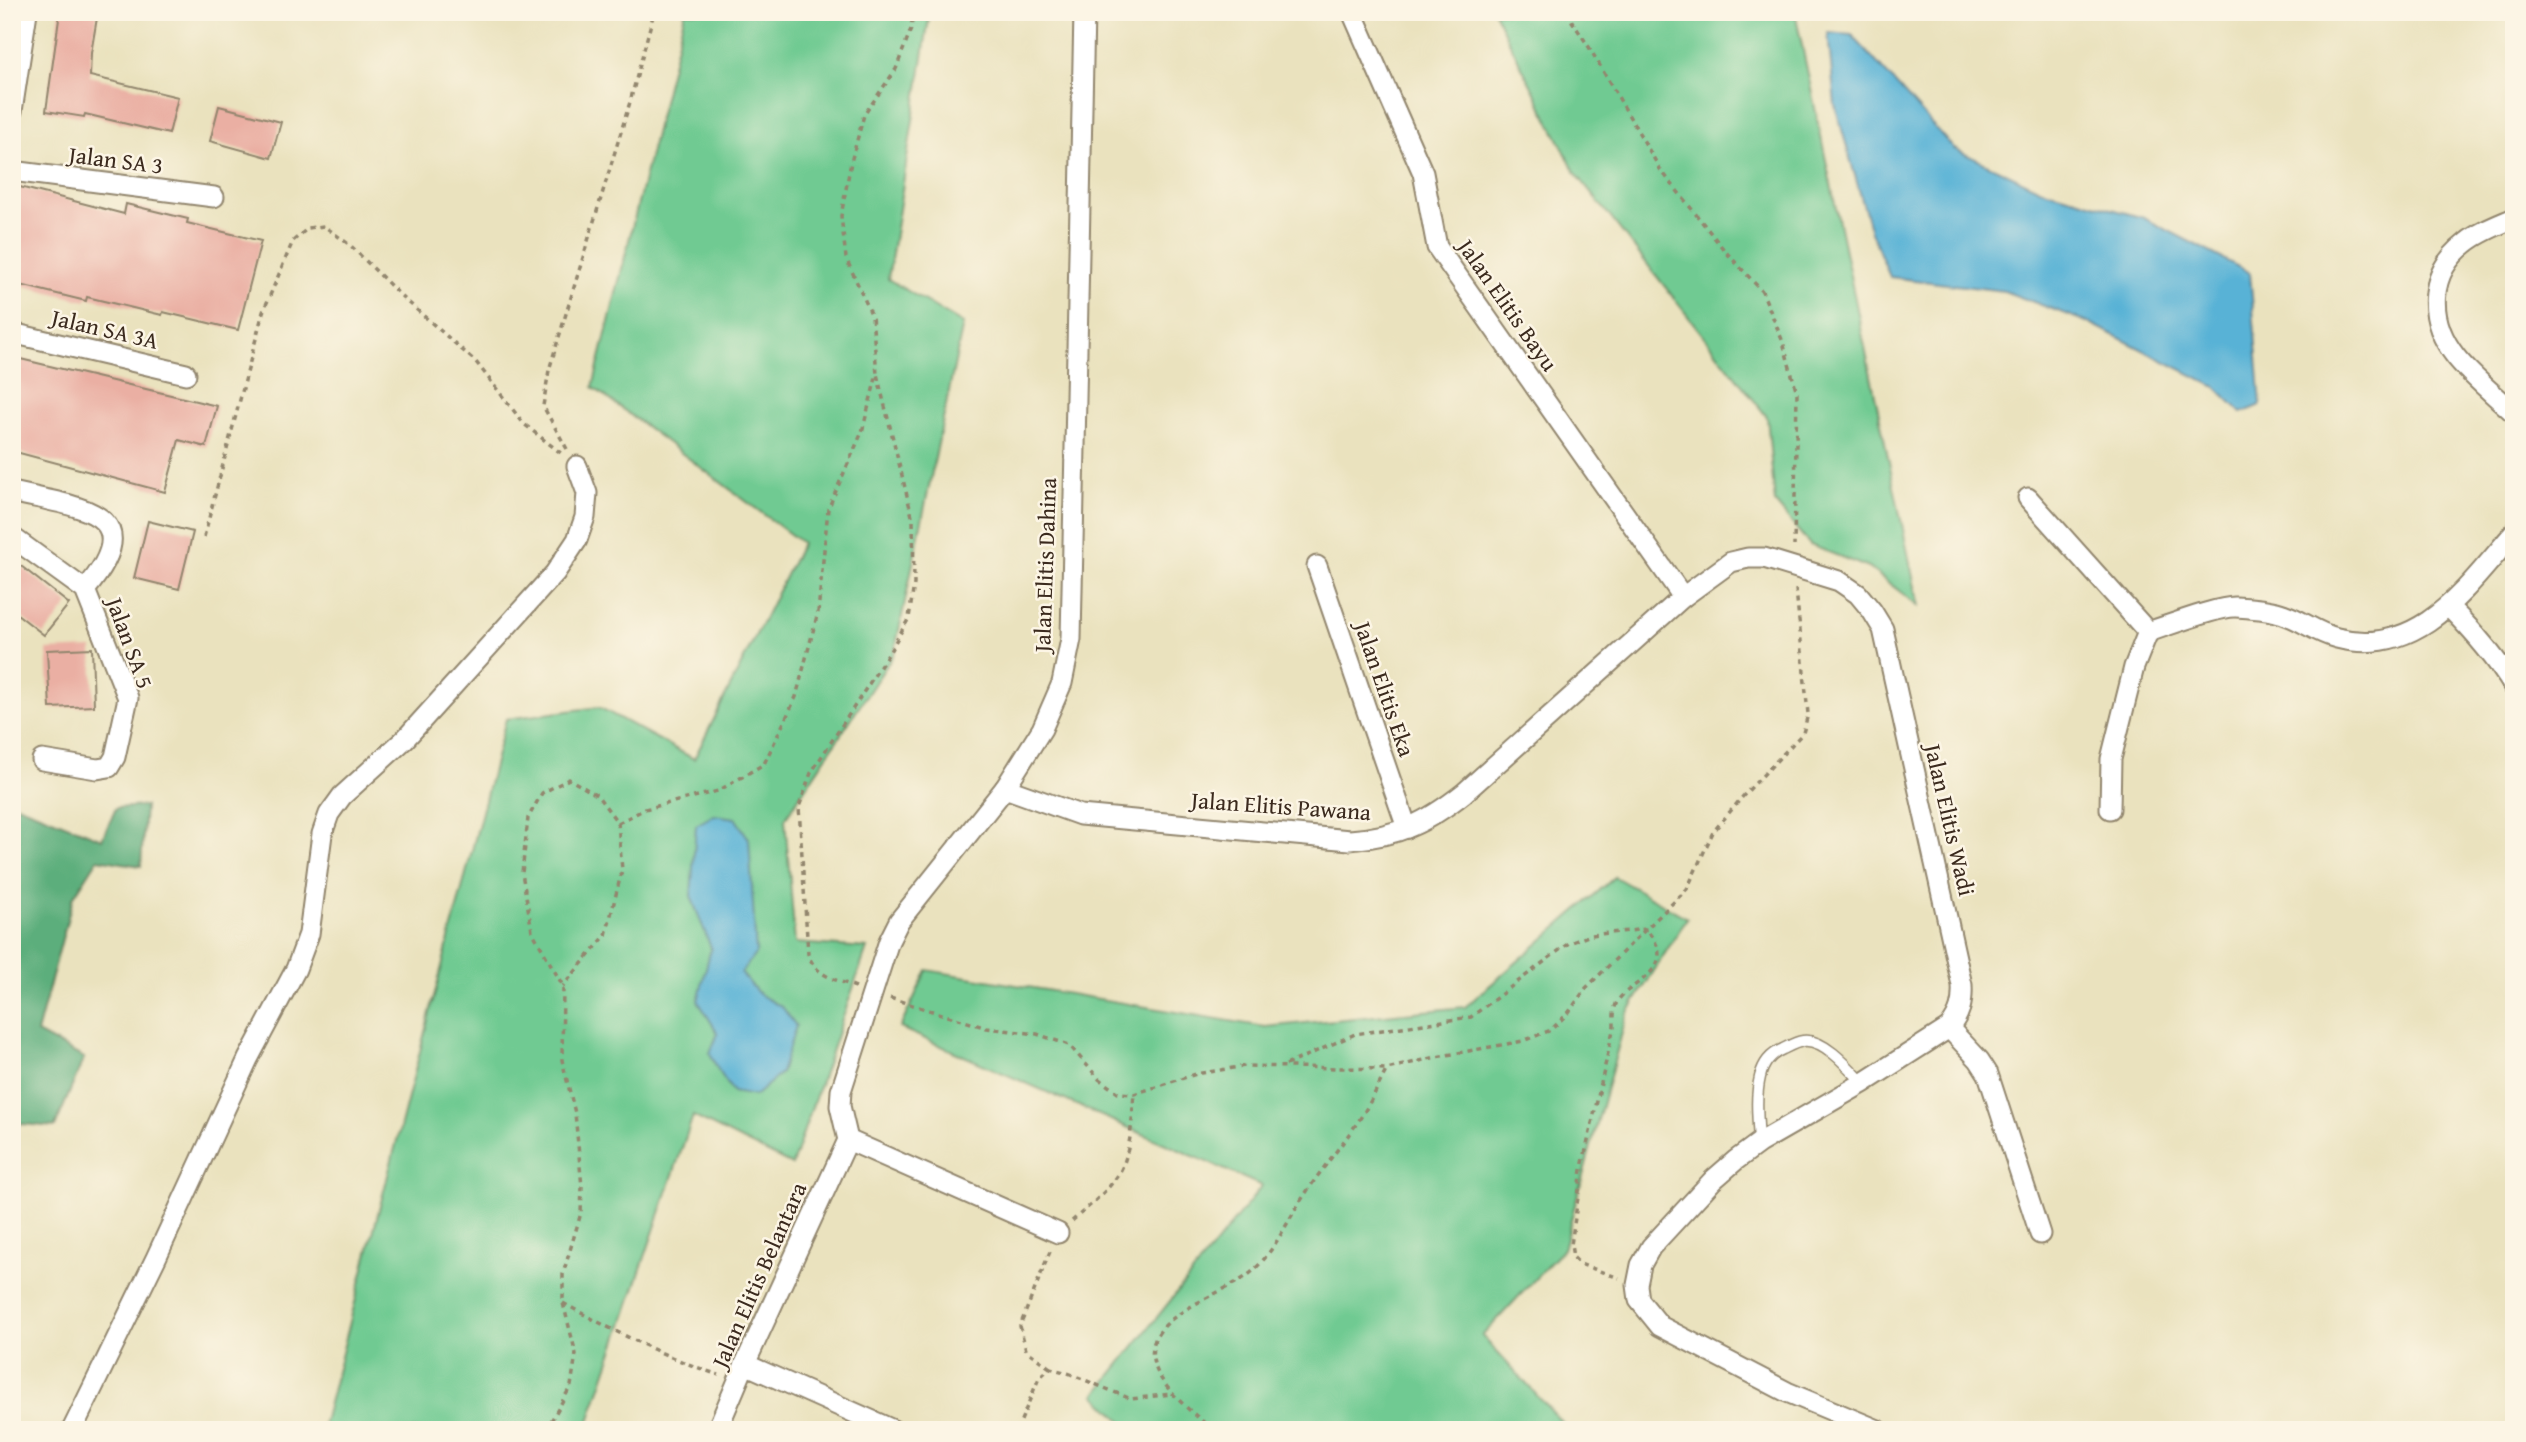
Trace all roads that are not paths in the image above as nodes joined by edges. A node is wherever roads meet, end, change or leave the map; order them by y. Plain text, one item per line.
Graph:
1 (27, 12) edge
2 (1084, 12) edge
3 (1352, 12) edge
4 (12, 111) edge
5 (12, 171) edge
6 (214, 197) dead end
7 (2514, 218) edge
8 (12, 333) edge
9 (186, 374) dead end
10 (2514, 413) edge
11 (577, 466) road end
12 (12, 492) edge
13 (2028, 498) dead end
14 (2514, 533) edge
15 (12, 537) edge
16 (1317, 566) dead end
17 (85, 590) junction
18 (1683, 597) junction
19 (2449, 607) junction
20 (2148, 632) junction
21 (2514, 687) edge
22 (42, 760) dead end
23 (1005, 788) junction
24 (2110, 808) dead end
25 (1406, 828) junction
26 (1949, 1028) junction
27 (1863, 1083) junction
28 (848, 1140) junction
29 (1759, 1143) junction
30 (1058, 1233) road end
31 (2040, 1234) dead end
32 (742, 1369) junction
33 (72, 1430) edge
34 (717, 1430) edge
35 (893, 1430) edge
36 (1878, 1430) edge

1 - 4 street
2 - 23 street, Jalan Elitis Dahina
3 - 18 street, Jalan Elitis Bayu
5 - 6 street, Jalan SA 3
7 - 10 street
8 - 9 street, Jalan SA 3A
11 - 33 street
12 - 17 street, Jalan SA 5
13 - 20 street
14 - 19 street
15 - 17 street, Jalan SA 5
16 - 25 street, Jalan Elitis Eka
17 - 22 street, Jalan SA 5
18 - 25 street, Jalan Elitis Pawana
18 - 26 street, Jalan Elitis Wadi
19 - 20 street
19 - 21 street
20 - 24 street
23 - 25 street, Jalan Elitis Pawana
23 - 28 street, Jalan Elitis Dahina
26 - 27 street
26 - 31 street
27 - 29 street
27 - 29 lane
28 - 30 street
28 - 32 street, Jalan Elitis Belantara
29 - 36 street
32 - 34 street, Jalan Elitis Belantara
32 - 35 street

